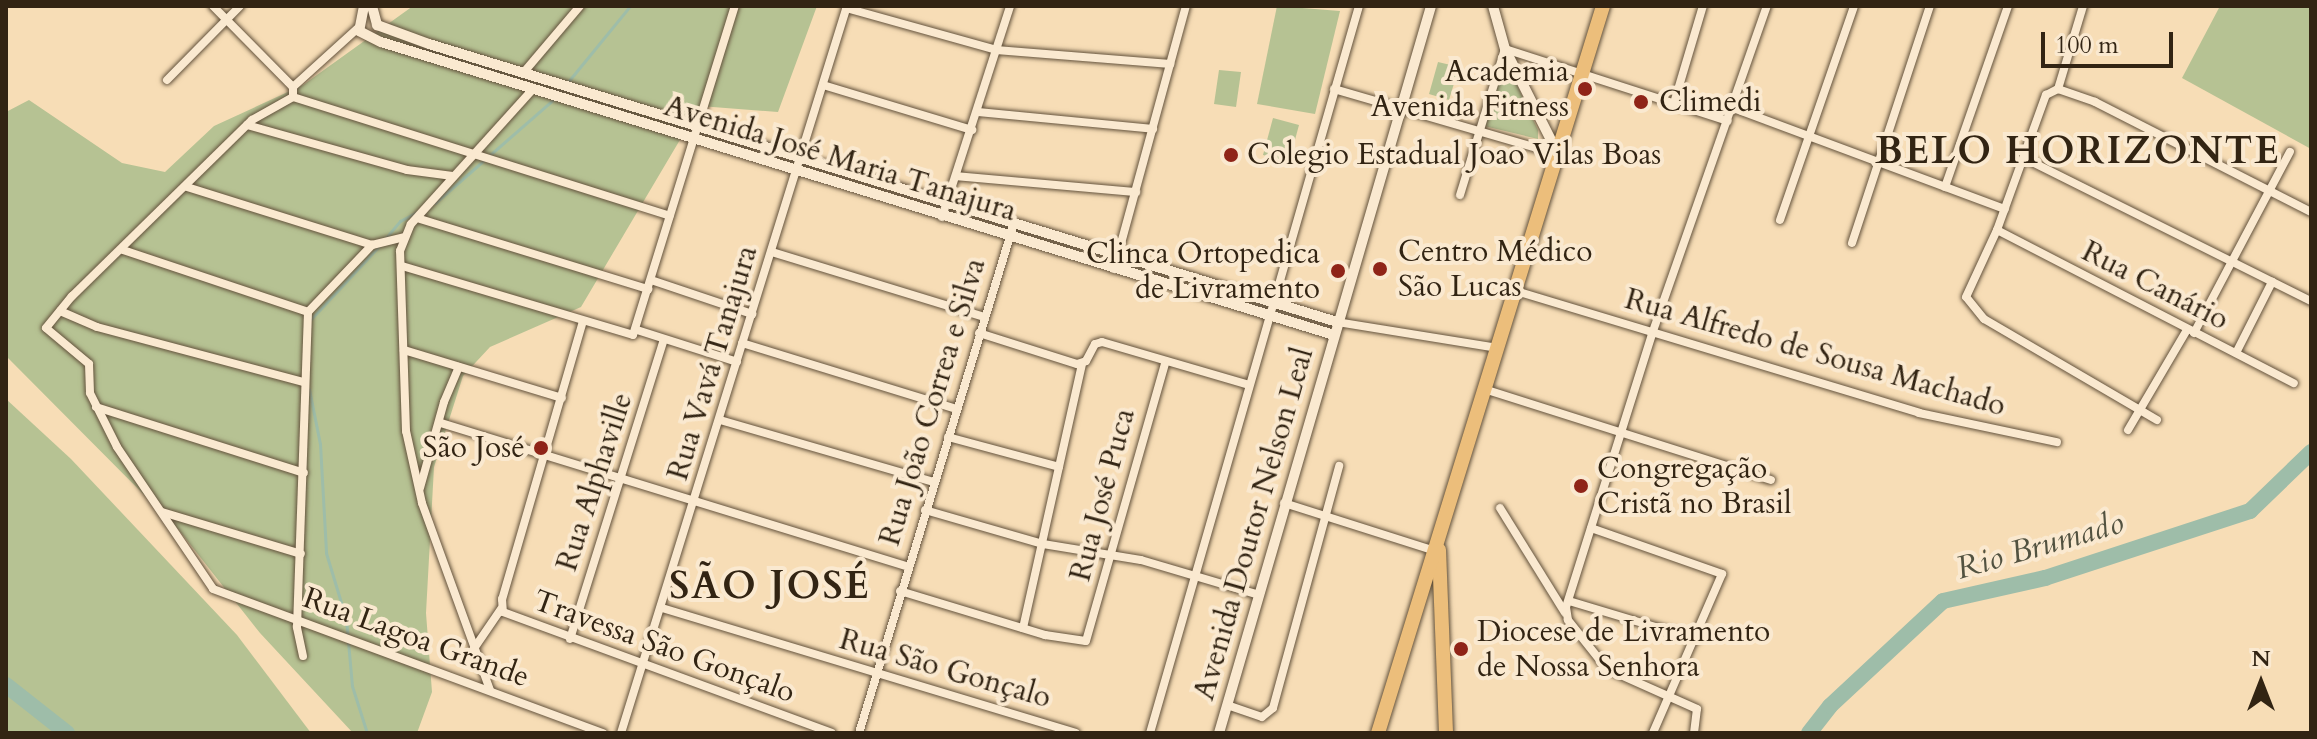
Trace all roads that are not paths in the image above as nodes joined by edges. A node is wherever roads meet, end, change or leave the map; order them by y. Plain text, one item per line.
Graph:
1 (213, 6) edge
2 (240, 6) edge
3 (364, 6) edge
4 (372, 6) edge
5 (735, 6) edge
6 (1010, 6) edge
7 (1186, 6) edge
8 (1359, 6) edge
9 (1431, 6) edge
10 (1493, 6) edge
11 (1603, 6) edge
12 (1703, 6) edge
13 (1767, 6) edge
14 (1854, 6) edge
15 (1930, 6) edge
16 (2008, 6) edge
17 (2083, 6) edge
18 (576, 7) edge
19 (847, 7) edge
20 (226, 20) junction
21 (358, 28) junction
22 (429, 44) junction
23 (1505, 49) junction
24 (996, 50) junction
25 (426, 56) junction
26 (1170, 64) junction
27 (524, 72) junction
28 (1580, 75) junction
29 (167, 80) dead end
30 (823, 85) junction
31 (534, 88) junction
32 (1334, 89) junction
33 (2058, 89) junction
34 (293, 92) junction
35 (1674, 103) junction
36 (1402, 108) junction
37 (1733, 108) junction
38 (978, 112) junction
39 (676, 120) junction
40 (1725, 120) junction
41 (247, 125) junction
42 (698, 126) junction
43 (1153, 129) junction
44 (1478, 129) junction
45 (972, 130) junction
46 (672, 132) junction
47 (1807, 137) junction
48 (694, 139) junction
49 (1556, 152) junction
50 (2290, 152) dead end
51 (475, 155) junction
52 (2024, 158) junction
53 (800, 159) junction
54 (1876, 162) junction
55 (796, 172) junction
56 (453, 176) junction
57 (856, 176) junction
58 (956, 176) junction
59 (187, 187) junction
60 (1945, 187) junction
61 (852, 189) junction
62 (2271, 190) junction
63 (1136, 192) junction
64 (1460, 195) dead end
65 (947, 204) junction
66 (2005, 209) junction
67 (2311, 212) edge
68 (670, 216) junction
69 (942, 217) junction
70 (420, 219) junction
71 (1780, 220) dead end
72 (1014, 223) junction
73 (1997, 230) junction
74 (403, 237) junction
75 (1010, 237) junction
76 (1852, 243) dead end
77 (372, 245) junction
78 (123, 250) junction
79 (772, 252) junction
80 (1118, 256) junction
81 (2233, 263) junction
82 (402, 266) junction
83 (1114, 269) junction
84 (2272, 282) junction
85 (650, 285) junction
86 (1516, 291) junction
87 (2311, 301) edge
88 (1271, 303) junction
89 (60, 311) junction
90 (308, 312) junction
91 (752, 314) junction
92 (1268, 316) junction
93 (984, 317) junction
94 (583, 321) junction
95 (1337, 322) junction
96 (637, 330) junction
97 (2191, 331) junction
98 (979, 333) junction
99 (1652, 334) junction
100 (1334, 335) junction
101 (664, 339) junction
102 (742, 343) junction
103 (1497, 348) junction
104 (404, 350) junction
105 (2236, 353) junction
106 (1166, 361) junction
107 (737, 362) junction
108 (1082, 363) junction
109 (459, 367) junction
110 (303, 382) junction
111 (2294, 383) dead end
112 (1249, 385) junction
113 (1484, 389) junction
114 (562, 398) junction
115 (95, 406) junction
116 (956, 409) junction
117 (2141, 414) junction
118 (720, 420) junction
119 (2157, 420) dead end
120 (441, 423) junction
121 (2128, 430) dead end
122 (1623, 432) junction
123 (948, 437) junction
124 (2057, 442) dead end
125 (545, 457) junction
126 (1339, 466) dead end
127 (1059, 467) junction
128 (304, 473) junction
129 (621, 479) junction
130 (1771, 480) dead end
131 (934, 482) junction
132 (420, 493) junction
133 (695, 502) junction
134 (1284, 503) junction
135 (1500, 508) dead end
136 (925, 510) junction
137 (161, 512) junction
138 (1325, 518) junction
139 (1591, 528) junction
140 (1043, 544) junction
141 (1438, 550) junction
142 (301, 554) junction
143 (1112, 554) junction
144 (907, 566) junction
145 (1195, 577) junction
146 (900, 591) junction
147 (1259, 595) junction
148 (1569, 601) junction
149 (662, 608) junction
150 (501, 609) junction
151 (1416, 609) junction
152 (1442, 613) junction
153 (1566, 614) junction
154 (297, 621) junction
155 (1023, 628) junction
156 (570, 639) junction
157 (1696, 639) junction
158 (473, 650) junction
159 (303, 656) dead end
160 (642, 665) junction
161 (876, 675) junction
162 (490, 691) junction
163 (1669, 696) junction
164 (1227, 705) junction
165 (603, 733) edge
166 (621, 733) edge
167 (831, 733) edge
168 (859, 733) edge
169 (1076, 733) edge
170 (1150, 733) edge
171 (1219, 733) edge
172 (1378, 733) edge
173 (1446, 733) edge
174 (1653, 733) edge
175 (1694, 733) edge

1 - 20 street
2 - 20 street
3 - 21 street
4 - 22 street, Avenida José Maria Tanajura
5 - 42 street
6 - 24 street
7 - 26 street
8 - 32 street
9 - 36 street, Avenida Doutor Nelson Leal
10 - 23 street
11 - 28 main road
12 - 35 street
13 - 37 street
14 - 47 street
15 - 54 street
16 - 60 street
17 - 33 street
18 - 27 street
19 - 24 street
19 - 30 street, Rua Vavá Tanajura
20 - 29 street
20 - 34 street
21 - 25 street, Avenida José Maria Tanajura
21 - 34 street
22 - 25 street
22 - 27 street, Avenida José Maria Tanajura
23 - 28 street
23 - 44 street
23 - 49 street
24 - 26 street
24 - 38 street
25 - 31 street, Avenida José Maria Tanajura
26 - 43 street
27 - 39 street, Avenida José Maria Tanajura
28 - 35 street
28 - 49 main road
30 - 45 street
30 - 53 street, Rua Vavá Tanajura
31 - 46 street, Avenida José Maria Tanajura
31 - 51 street
32 - 36 street
32 - 88 street
33 - 52 street
33 - 62 street
34 - 41 street
34 - 51 street
35 - 40 street
36 - 44 street
36 - 95 street, Avenida Doutor Nelson Leal
37 - 40 street
37 - 47 street
38 - 43 street
38 - 45 street
39 - 42 street, Avenida José Maria Tanajura
39 - 46 street
40 - 99 street
41 - 56 street
41 - 59 street
42 - 48 street
42 - 53 street, Avenida José Maria Tanajura
43 - 63 street
44 - 49 street
44 - 64 street
45 - 58 street
46 - 48 street, Avenida José Maria Tanajura
47 - 54 street
47 - 71 street
48 - 55 street, Avenida José Maria Tanajura
48 - 68 street
49 - 86 main road
50 - 62 street
51 - 56 street
51 - 68 street
52 - 66 street
52 - 81 street
53 - 55 street, Rua Vavá Tanajura
53 - 57 street, Avenida José Maria Tanajura
54 - 60 street
54 - 76 street
55 - 61 street, Avenida José Maria Tanajura
55 - 79 street, Rua Vavá Tanajura
56 - 70 street
57 - 61 street
57 - 65 street, Avenida José Maria Tanajura
58 - 63 street
58 - 65 street
59 - 77 street
59 - 78 street
60 - 66 street
61 - 69 street, Avenida José Maria Tanajura
62 - 67 street
62 - 81 street
63 - 80 street
65 - 69 street
65 - 72 street, Avenida José Maria Tanajura
66 - 73 street
68 - 85 street
69 - 75 street, Avenida José Maria Tanajura
70 - 74 street
70 - 85 street
72 - 75 street, Rua João Correa e Silva
72 - 80 street, Avenida José Maria Tanajura
73 - 97 street, Rua Canário
73 - 117 street
74 - 77 street
74 - 82 street
75 - 83 street, Avenida José Maria Tanajura
75 - 93 street, Rua João Correa e Silva
77 - 90 street
78 - 89 street
78 - 90 street
79 - 91 street, Rua Vavá Tanajura
79 - 93 street
80 - 83 street
80 - 88 street, Avenida José Maria Tanajura
81 - 84 street
81 - 97 street
82 - 94 street
82 - 104 street
83 - 92 street, Avenida José Maria Tanajura
84 - 87 street
84 - 105 street
85 - 91 street
85 - 96 street
86 - 99 street, Rua Alfredo de Sousa Machado
86 - 103 main road
88 - 92 street
88 - 95 street, Avenida José Maria Tanajura
89 - 110 street
89 - 115 street
90 - 110 street
91 - 102 street, Rua Vavá Tanajura
92 - 100 street, Avenida José Maria Tanajura
92 - 112 street
93 - 98 street, Rua João Correa e Silva
94 - 96 street
94 - 114 street, Travessa São Gonçalo
95 - 100 street, Avenida Doutor Nelson Leal
95 - 103 street
96 - 101 street
97 - 105 street, Rua Canário
97 - 117 street
98 - 108 street
98 - 116 street, Rua João Correa e Silva
99 - 122 street
99 - 124 street, Rua Alfredo de Sousa Machado
100 - 134 street, Avenida Doutor Nelson Leal
101 - 107 street
101 - 129 street, Rua Alphaville
102 - 107 street, Rua Vavá Tanajura
102 - 116 street
103 - 113 main road
104 - 109 street
104 - 132 street
105 - 111 street, Rua Canário
106 - 108 street
106 - 112 street
106 - 143 street, Rua José Puca
107 - 118 street, Rua Vavá Tanajura
108 - 127 street
109 - 114 street
109 - 120 street
110 - 128 street
112 - 145 street
113 - 122 street
113 - 141 main road
114 - 125 street, Travessa São Gonçalo
115 - 128 street
115 - 137 street
116 - 123 street, Rua João Correa e Silva
117 - 119 street
117 - 121 street
118 - 131 street
118 - 133 street, Rua Vavá Tanajura
120 - 125 street
120 - 132 street
122 - 130 street
122 - 139 street
123 - 127 street
123 - 131 street, Rua João Correa e Silva
125 - 129 street
125 - 150 street, Travessa São Gonçalo
126 - 138 street
127 - 140 street
128 - 142 street
129 - 133 street
129 - 156 street, Rua Alphaville
131 - 136 street, Rua João Correa e Silva
132 - 158 street
133 - 144 street
133 - 149 street, Rua Vavá Tanajura
134 - 138 street
134 - 147 street, Avenida Doutor Nelson Leal
135 - 153 street
136 - 140 street
136 - 144 street, Rua João Correa e Silva
137 - 142 street
137 - 154 street, Rua Lagoa Grande
138 - 141 street
138 - 164 street
139 - 148 street
139 - 157 street
140 - 143 street
140 - 155 street
141 - 151 main road
141 - 152 main road
142 - 154 street
143 - 145 street
143 - 155 street, Rua José Puca
144 - 146 street, Rua João Correa e Silva
145 - 147 street
145 - 170 street
146 - 155 street
146 - 161 street, Rua João Correa e Silva
147 - 164 street, Avenida Doutor Nelson Leal
148 - 153 street
148 - 157 street
149 - 160 street, Rua Vavá Tanajura
149 - 161 street, Rua São Gonçalo
150 - 156 street, Travessa São Gonçalo
150 - 158 street
151 - 152 main road
151 - 172 main road
152 - 173 main road
153 - 163 street
154 - 159 street
154 - 162 street, Rua Lagoa Grande
156 - 160 street, Travessa São Gonçalo
157 - 163 street
158 - 162 street
160 - 166 street, Rua Vavá Tanajura
160 - 167 street, Travessa São Gonçalo
161 - 168 street, Rua João Correa e Silva
161 - 169 street, Rua São Gonçalo
162 - 165 street, Rua Lagoa Grande
163 - 174 street
163 - 175 street
164 - 171 street, Avenida Doutor Nelson Leal

